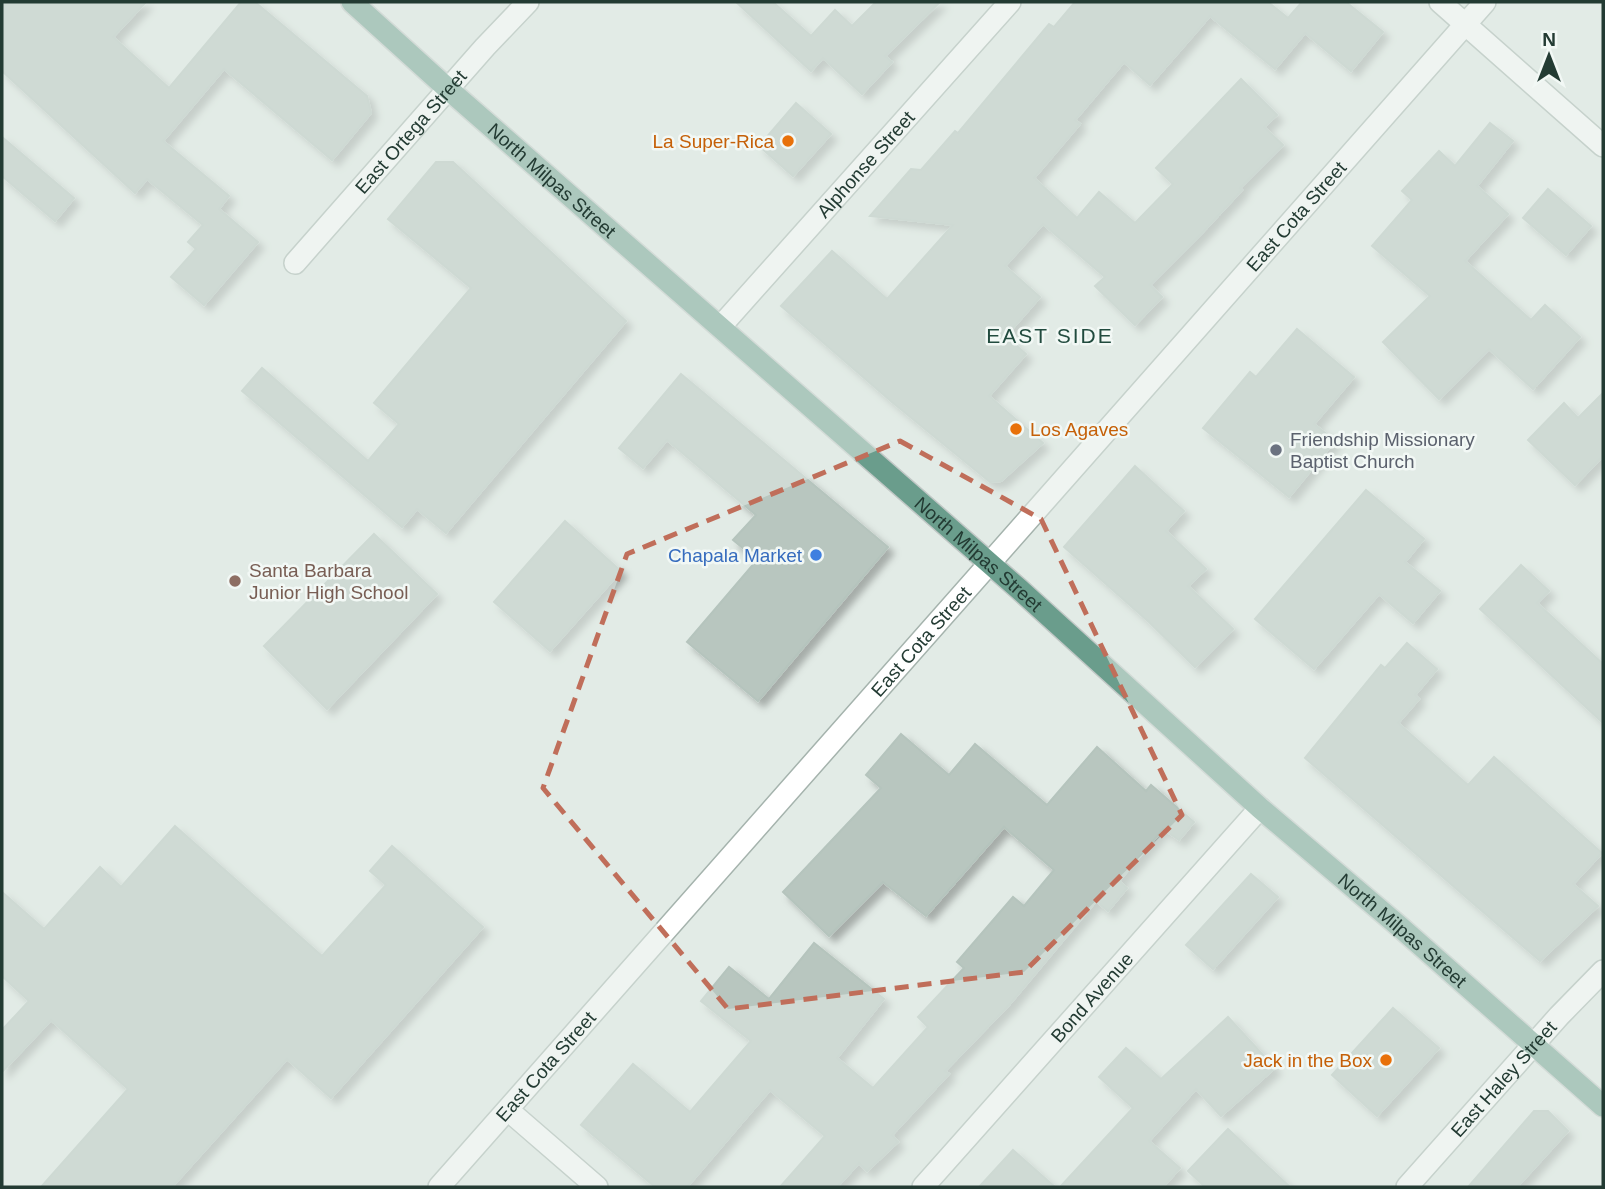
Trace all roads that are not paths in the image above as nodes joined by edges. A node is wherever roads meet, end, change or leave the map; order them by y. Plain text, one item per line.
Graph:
1 (352, 2) edge
2 (528, 2) edge
3 (1010, 2) edge
4 (1440, 2) edge
5 (1485, 2) edge
6 (1465, 24) junction
7 (448, 89) junction
8 (1603, 146) edge
9 (295, 263) dead end
10 (721, 326) junction
11 (989, 563) junction
12 (1261, 808) junction
13 (1603, 971) edge
14 (1534, 1044) junction
15 (1603, 1106) edge
16 (508, 1110) junction
17 (439, 1187) edge
18 (597, 1187) edge
19 (923, 1187) edge
20 (1407, 1187) edge

1 - 7 main road, North Milpas Street
2 - 7 street, East Ortega Street
3 - 10 street, Alphonse Street
4 - 6 street
5 - 6 street, East Cota Street
6 - 8 street
6 - 11 street, East Cota Street
7 - 9 street, East Ortega Street
7 - 10 main road, North Milpas Street
10 - 11 main road, North Milpas Street
11 - 12 main road, North Milpas Street
11 - 16 street, East Cota Street
12 - 14 main road, North Milpas Street
12 - 19 street, Bond Avenue
13 - 14 street, East Haley Street
14 - 15 main road, North Milpas Street
14 - 20 street, East Haley Street
16 - 17 street, East Cota Street
16 - 18 street

